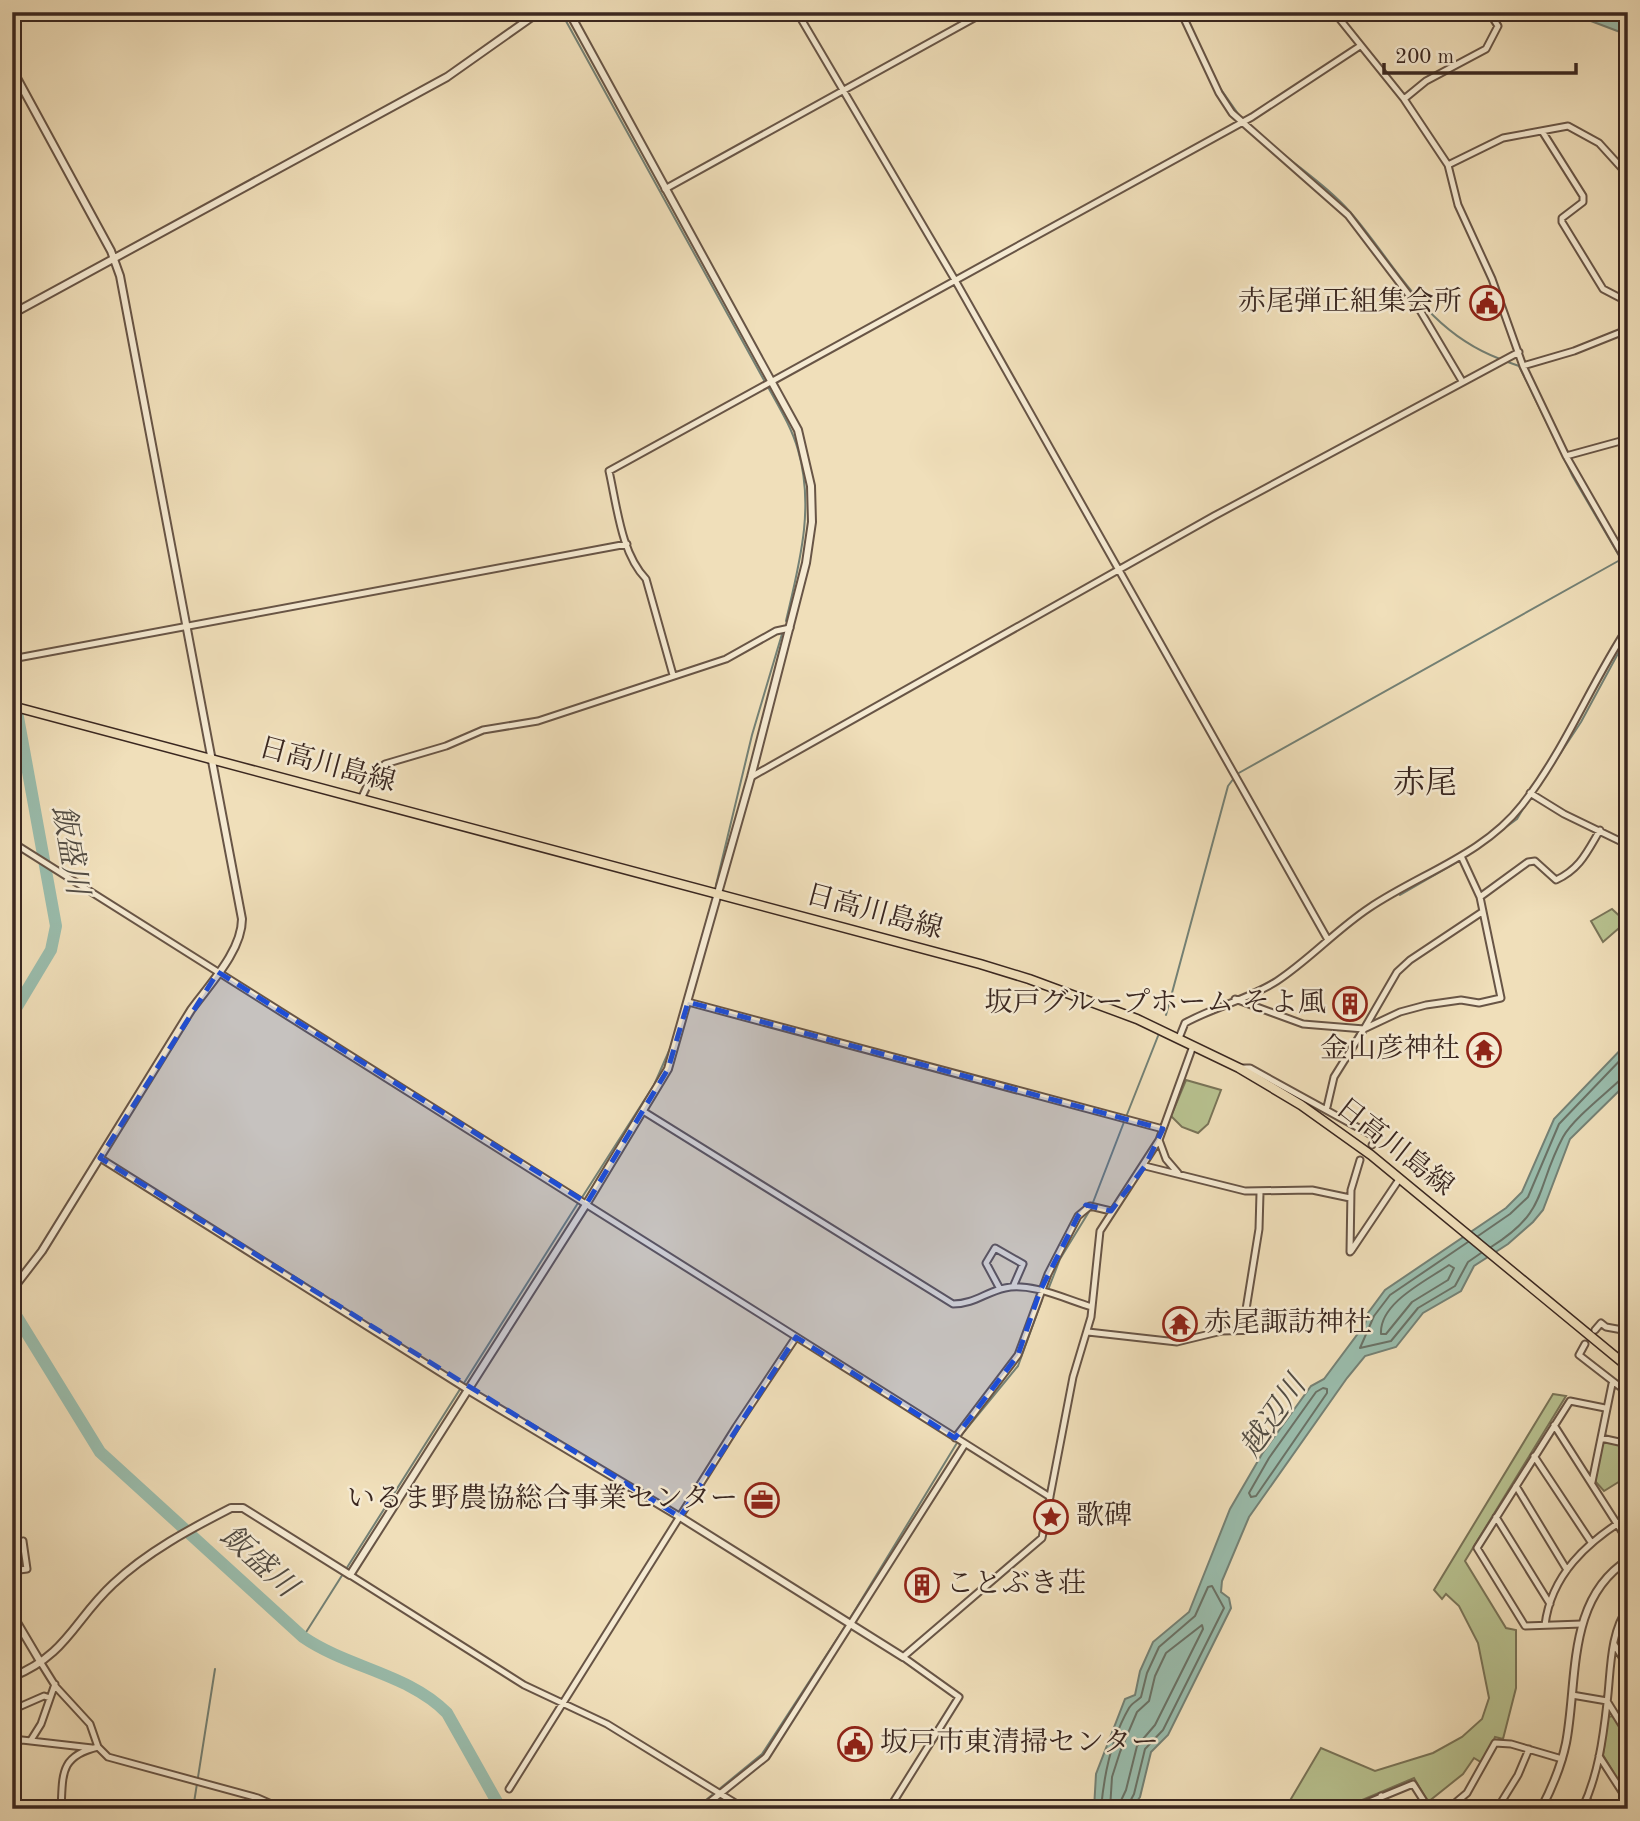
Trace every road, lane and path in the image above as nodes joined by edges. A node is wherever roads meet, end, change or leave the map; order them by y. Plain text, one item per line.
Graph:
1 (539, 12) edge
2 (569, 12) edge
3 (797, 12) edge
4 (985, 12) edge
5 (1181, 12) edge
6 (1334, 12) edge
7 (1489, 12) edge
8 (1360, 46) junction
9 (12, 69) edge
10 (843, 91) junction
11 (1404, 99) junction
12 (1243, 122) junction
13 (1542, 131) junction
14 (1448, 165) junction
15 (1628, 175) edge
16 (665, 189) junction
17 (113, 258) junction
18 (954, 280) junction
19 (1627, 300) edge
20 (12, 314) edge
21 (1624, 331) junction
22 (1628, 342) edge
23 (1519, 352) junction
24 (1523, 366) junction
25 (1462, 381) junction
26 (771, 382) junction
27 (1628, 439) edge
28 (1566, 456) junction
29 (627, 544) junction
30 (1628, 564) edge
31 (1118, 571) junction
32 (187, 627) junction
33 (1628, 627) edge
34 (790, 628) junction
35 (12, 659) edge
36 (673, 675) junction
37 (12, 706) edge
38 (213, 759) junction
39 (751, 777) junction
40 (1532, 794) junction
41 (361, 799) junction
42 (1600, 830) junction
43 (12, 842) edge
44 (1628, 845) edge
45 (1461, 856) junction
46 (718, 894) junction
47 (1480, 897) junction
48 (1482, 912) junction
49 (1328, 940) junction
50 (218, 972) junction
51 (1235, 999) junction
52 (688, 1002) junction
53 (1364, 1029) junction
54 (1179, 1038) junction
55 (1193, 1046) junction
56 (1238, 1068) junction
57 (1326, 1108) junction
58 (643, 1111) junction
59 (1163, 1129) junction
60 (1159, 1140) junction
61 (1372, 1145) dead end
62 (100, 1158) junction
63 (1360, 1160) dead end
64 (1145, 1166) junction
65 (1179, 1174) junction
66 (1403, 1181) junction
67 (1260, 1193) junction
68 (1350, 1198) junction
69 (586, 1203) junction
70 (1111, 1211) junction
71 (1013, 1287) junction
72 (14, 1288) edge
73 (1000, 1289) junction
74 (1040, 1291) junction
75 (1092, 1307) junction
76 (1243, 1328) junction
77 (1261, 1330) dead end
78 (1595, 1330) dead end
79 (1628, 1331) edge
80 (1088, 1332) junction
81 (796, 1337) junction
82 (1585, 1345) dead end
83 (1628, 1367) edge
84 (1612, 1384) junction
85 (467, 1389) junction
86 (1628, 1393) edge
87 (1605, 1408) junction
88 (1554, 1425) junction
89 (955, 1438) junction
90 (1601, 1438) junction
91 (965, 1444) junction
92 (1628, 1444) edge
93 (1534, 1456) junction
94 (1592, 1482) junction
95 (1516, 1486) junction
96 (1050, 1497) junction
97 (680, 1517) junction
98 (1496, 1517) junction
99 (1628, 1517) edge
100 (1617, 1524) junction
101 (12, 1536) edge
102 (1628, 1541) edge
103 (1591, 1542) junction
104 (20, 1544) junction
105 (12, 1549) edge
106 (1628, 1560) edge
107 (1567, 1570) junction
108 (12, 1571) edge
109 (350, 1575) junction
110 (1550, 1604) junction
111 (1628, 1608) edge
112 (12, 1614) edge
113 (851, 1623) junction
114 (1582, 1624) junction
115 (1545, 1625) junction
116 (1614, 1644) junction
117 (903, 1657) junction
118 (41, 1663) junction
119 (1628, 1667) edge
120 (12, 1677) edge
121 (55, 1684) junction
122 (1572, 1695) junction
123 (50, 1698) junction
124 (1608, 1702) junction
125 (565, 1703) junction
126 (12, 1710) edge
127 (12, 1732) edge
128 (1628, 1735) edge
129 (31, 1741) junction
130 (14, 1742) edge
131 (95, 1748) junction
132 (1529, 1749) junction
133 (1599, 1756) junction
134 (1562, 1759) junction
135 (509, 1789) dead end
136 (721, 1793) junction
137 (1381, 1796) junction
138 (1587, 1799) junction
139 (1628, 1801) edge
140 (270, 1806) edge
141 (61, 1809) edge
142 (283, 1809) edge
143 (701, 1809) edge
144 (745, 1809) edge
145 (889, 1809) edge
146 (1352, 1809) edge
147 (1389, 1809) edge
148 (1429, 1809) edge
149 (1448, 1809) edge
150 (1497, 1809) edge
151 (1541, 1809) edge
152 (1582, 1809) edge
153 (1592, 1809) edge

1 - 17 street
2 - 16 street
3 - 10 street
4 - 10 street
5 - 12 street
6 - 8 street
7 - 11 street
8 - 11 street
8 - 12 street
9 - 17 street
10 - 16 street
10 - 18 street
11 - 14 street
12 - 18 street
12 - 25 street
13 - 14 street
13 - 15 street
13 - 19 street
14 - 23 street
16 - 26 street
17 - 20 street
17 - 32 street
18 - 26 street
18 - 31 street
19 - 21 street
21 - 22 street
21 - 24 street
23 - 24 street
23 - 25 street
24 - 28 street
25 - 31 street
26 - 29 street
26 - 34 street
27 - 28 street
28 - 30 street
29 - 32 street
29 - 36 street
31 - 39 street
31 - 49 street
32 - 35 street
32 - 38 street
33 - 40 street
34 - 36 street
34 - 39 street
36 - 41 street
37 - 38 main road, 日高川島線
38 - 41 main road, 日高川島線
38 - 50 street
39 - 46 street
40 - 42 street
40 - 45 street
41 - 46 main road, 日高川島線
42 - 44 street
42 - 47 street
43 - 50 street
45 - 47 street
45 - 49 street
46 - 52 street
46 - 54 main road, 日高川島線
47 - 48 street
48 - 53 street
48 - 53 street
49 - 51 street
50 - 62 street
50 - 69 street
51 - 53 street
51 - 54 street
52 - 58 street
52 - 59 street
53 - 57 street
54 - 55 main road, 日高川島線
55 - 56 main road, 日高川島線
55 - 59 street
56 - 57 street
56 - 66 main road, 日高川島線
57 - 61 street
58 - 69 street
58 - 73 street
59 - 60 street
60 - 64 street
60 - 65 street
62 - 72 street
62 - 85 street
63 - 68 street
64 - 65 street
64 - 70 street
65 - 67 street
66 - 68 street
66 - 83 main road, 日高川島線
67 - 68 street
67 - 76 street
69 - 81 street
69 - 85 street
70 - 74 street
70 - 75 street
71 - 73 street
71 - 73 street
71 - 74 street
74 - 75 street
74 - 89 street
75 - 80 street
76 - 77 street
76 - 80 street
78 - 79 street
80 - 96 street
81 - 89 street
81 - 97 street
82 - 84 street
84 - 86 street
84 - 87 street
85 - 97 street
85 - 109 street
87 - 88 street
87 - 90 street
88 - 93 street
88 - 94 street
89 - 91 street
90 - 92 street
90 - 94 street
91 - 96 street
91 - 113 street
93 - 95 street
93 - 103 street
94 - 100 street
95 - 98 street
95 - 107 street
96 - 117 street
97 - 113 street
97 - 125 street
98 - 110 street
98 - 115 street
99 - 100 street
100 - 102 street
100 - 103 street
101 - 104 street
103 - 107 street
104 - 105 street
104 - 108 street
106 - 114 street
107 - 110 street
109 - 118 street
109 - 125 street
110 - 115 street
111 - 116 street
112 - 118 street
113 - 117 street
113 - 136 street
114 - 115 street
114 - 122 street
116 - 119 street
116 - 124 street
117 - 145 street
118 - 120 street
118 - 121 street
121 - 123 street
121 - 131 street
122 - 124 street
122 - 134 street
123 - 126 street
123 - 129 street
124 - 128 street
124 - 133 street
125 - 135 street
125 - 136 street
127 - 130 street
129 - 130 street
129 - 131 street
131 - 140 street
131 - 141 street
132 - 134 street
132 - 149 street
132 - 150 street
133 - 138 street
133 - 139 street
134 - 151 street
136 - 143 street
136 - 144 street
137 - 146 street
137 - 147 street
137 - 148 street
138 - 152 street
138 - 153 street
140 - 142 street

